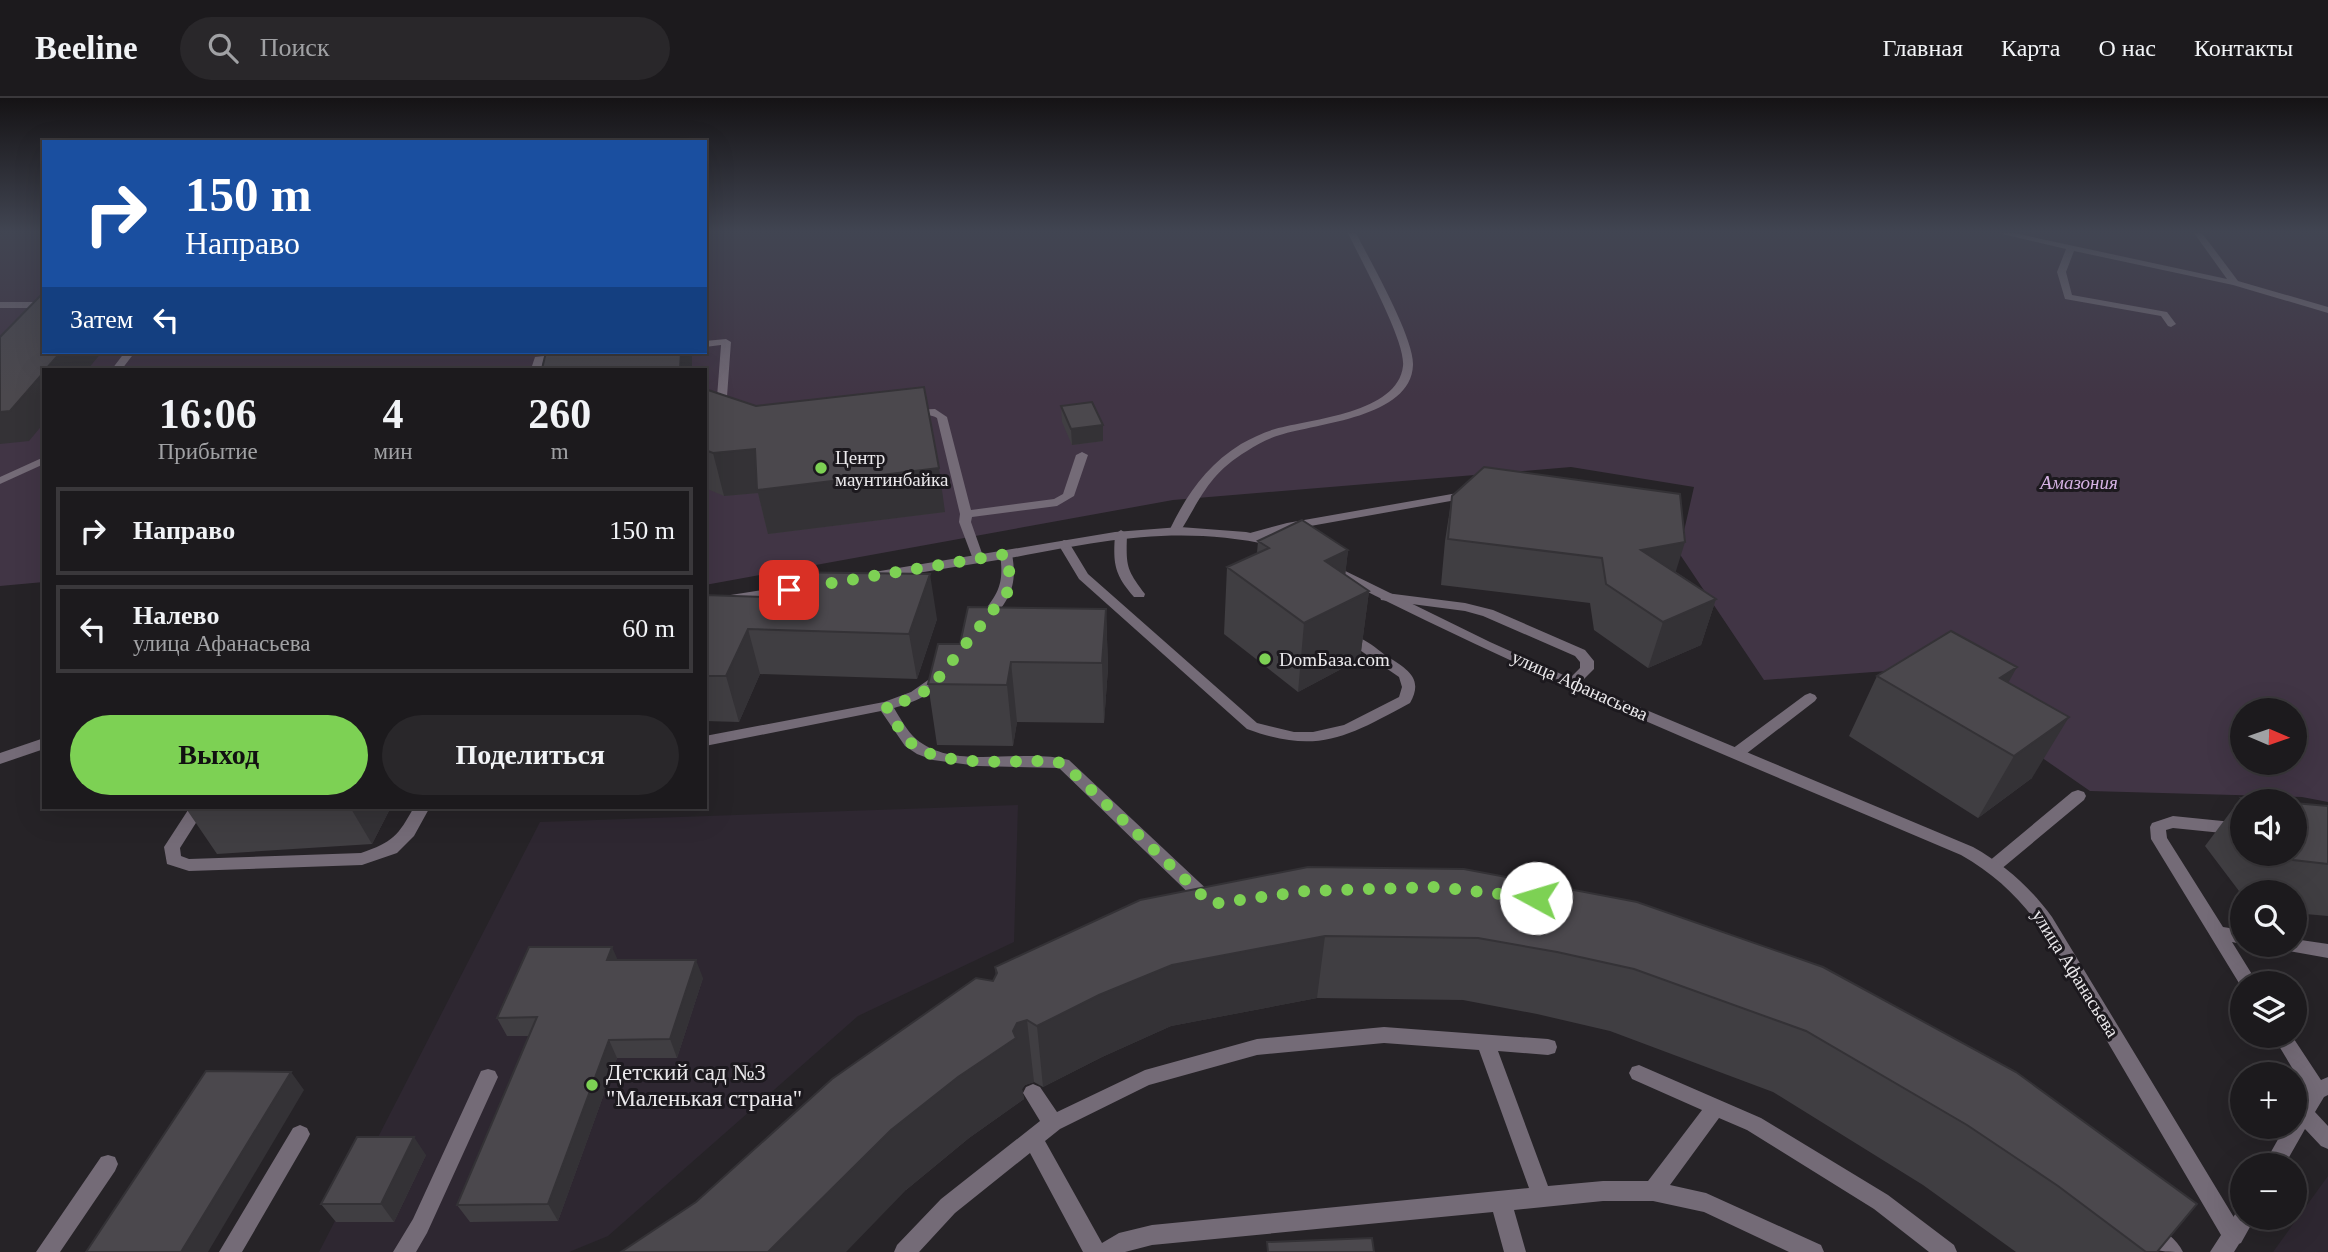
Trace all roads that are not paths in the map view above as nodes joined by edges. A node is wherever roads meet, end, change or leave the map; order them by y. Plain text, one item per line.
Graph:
1 (1377, 287) edge
2 (2064, 287) edge
3 (2248, 287) edge
4 (0, 305) edge
5 (2328, 310) edge
6 (2171, 324) dead end
7 (19, 325) edge
8 (707, 344) edge
9 (128, 354) edge
10 (578, 355) edge
11 (118, 368) edge
12 (536, 368) edge
13 (896, 414) edge
14 (729, 416) edge
15 (1082, 455) dead end
16 (42, 461) edge
17 (0, 481) edge
18 (1483, 492) edge
19 (966, 514) junction
20 (1176, 529) junction
21 (1121, 534) junction
22 (1254, 536) junction
23 (1063, 544) junction
24 (1294, 548) edge
25 (1006, 554) junction
26 (978, 559) junction
27 (1317, 560) edge
28 (856, 579) edge
29 (803, 587) edge
30 (1139, 594) dead end
31 (1386, 597) junction
32 (707, 603) edge
33 (973, 635) edge
34 (1356, 641) edge
35 (948, 666) edge
36 (1572, 683) junction
37 (1810, 698) dead end
38 (886, 706) junction
39 (707, 741) edge
40 (42, 744) edge
41 (1737, 753) junction
42 (0, 760) edge
43 (2078, 796) dead end
44 (196, 809) edge
45 (421, 809) edge
46 (2230, 828) edge
47 (1994, 866) junction
48 (1186, 911) edge
49 (2217, 933) junction
50 (2230, 935) edge
51 (2307, 948) edge
52 (2328, 951) edge
53 (2241, 971) edge
54 (1486, 1043) junction
55 (1548, 1047) dead end
56 (2291, 1048) edge
57 (1639, 1073) dead end
58 (488, 1077) dead end
59 (2323, 1088) edge
60 (1033, 1093) dead end
61 (1716, 1107) junction
62 (2307, 1108) edge
63 (2307, 1117) edge
64 (1054, 1122) junction
65 (300, 1134) dead end
66 (1033, 1138) junction
67 (2328, 1140) edge
68 (108, 1164) dead end
69 (1653, 1191) junction
70 (1542, 1197) junction
71 (1502, 1201) junction
72 (2130, 1218) edge
73 (2233, 1235) edge
74 (47, 1252) edge
75 (230, 1252) edge
76 (404, 1252) edge
77 (905, 1252) edge
78 (1095, 1252) edge
79 (1107, 1252) edge
80 (1515, 1252) edge
81 (1813, 1252) edge
82 (1946, 1252) edge
83 (2172, 1252) edge

1 - 20 street
2 - 6 street
3 - 5 street
4 - 7 street
8 - 14 street
9 - 11 street
10 - 12 street
13 - 19 street
15 - 19 street
16 - 17 street
18 - 22 street
19 - 26 street
20 - 21 street
20 - 22 street
21 - 23 street
21 - 30 street
22 - 24 street
23 - 25 street
23 - 34 street
25 - 26 street
25 - 33 street
26 - 28 street
27 - 31 street, улица Афанасьева
29 - 32 street
31 - 36 street, улица Афанасьева
31 - 36 street
35 - 38 street
36 - 41 street, улица Афанасьева
37 - 41 street
38 - 39 street
38 - 48 street
40 - 42 street
41 - 47 street, улица Афанасьева
43 - 47 street
44 - 45 street
46 - 49 street
47 - 73 street, улица Афанасьева
49 - 50 street
49 - 53 street
51 - 52 street
54 - 55 street
54 - 64 street
54 - 70 street
56 - 59 street
57 - 61 street
58 - 76 street
59 - 62 street
60 - 64 street
61 - 69 street
61 - 82 street
63 - 67 street
64 - 66 street
65 - 75 street
66 - 77 street
66 - 78 street
68 - 74 street
69 - 70 street
69 - 81 street
70 - 71 street
71 - 79 street
71 - 80 street
72 - 83 street

